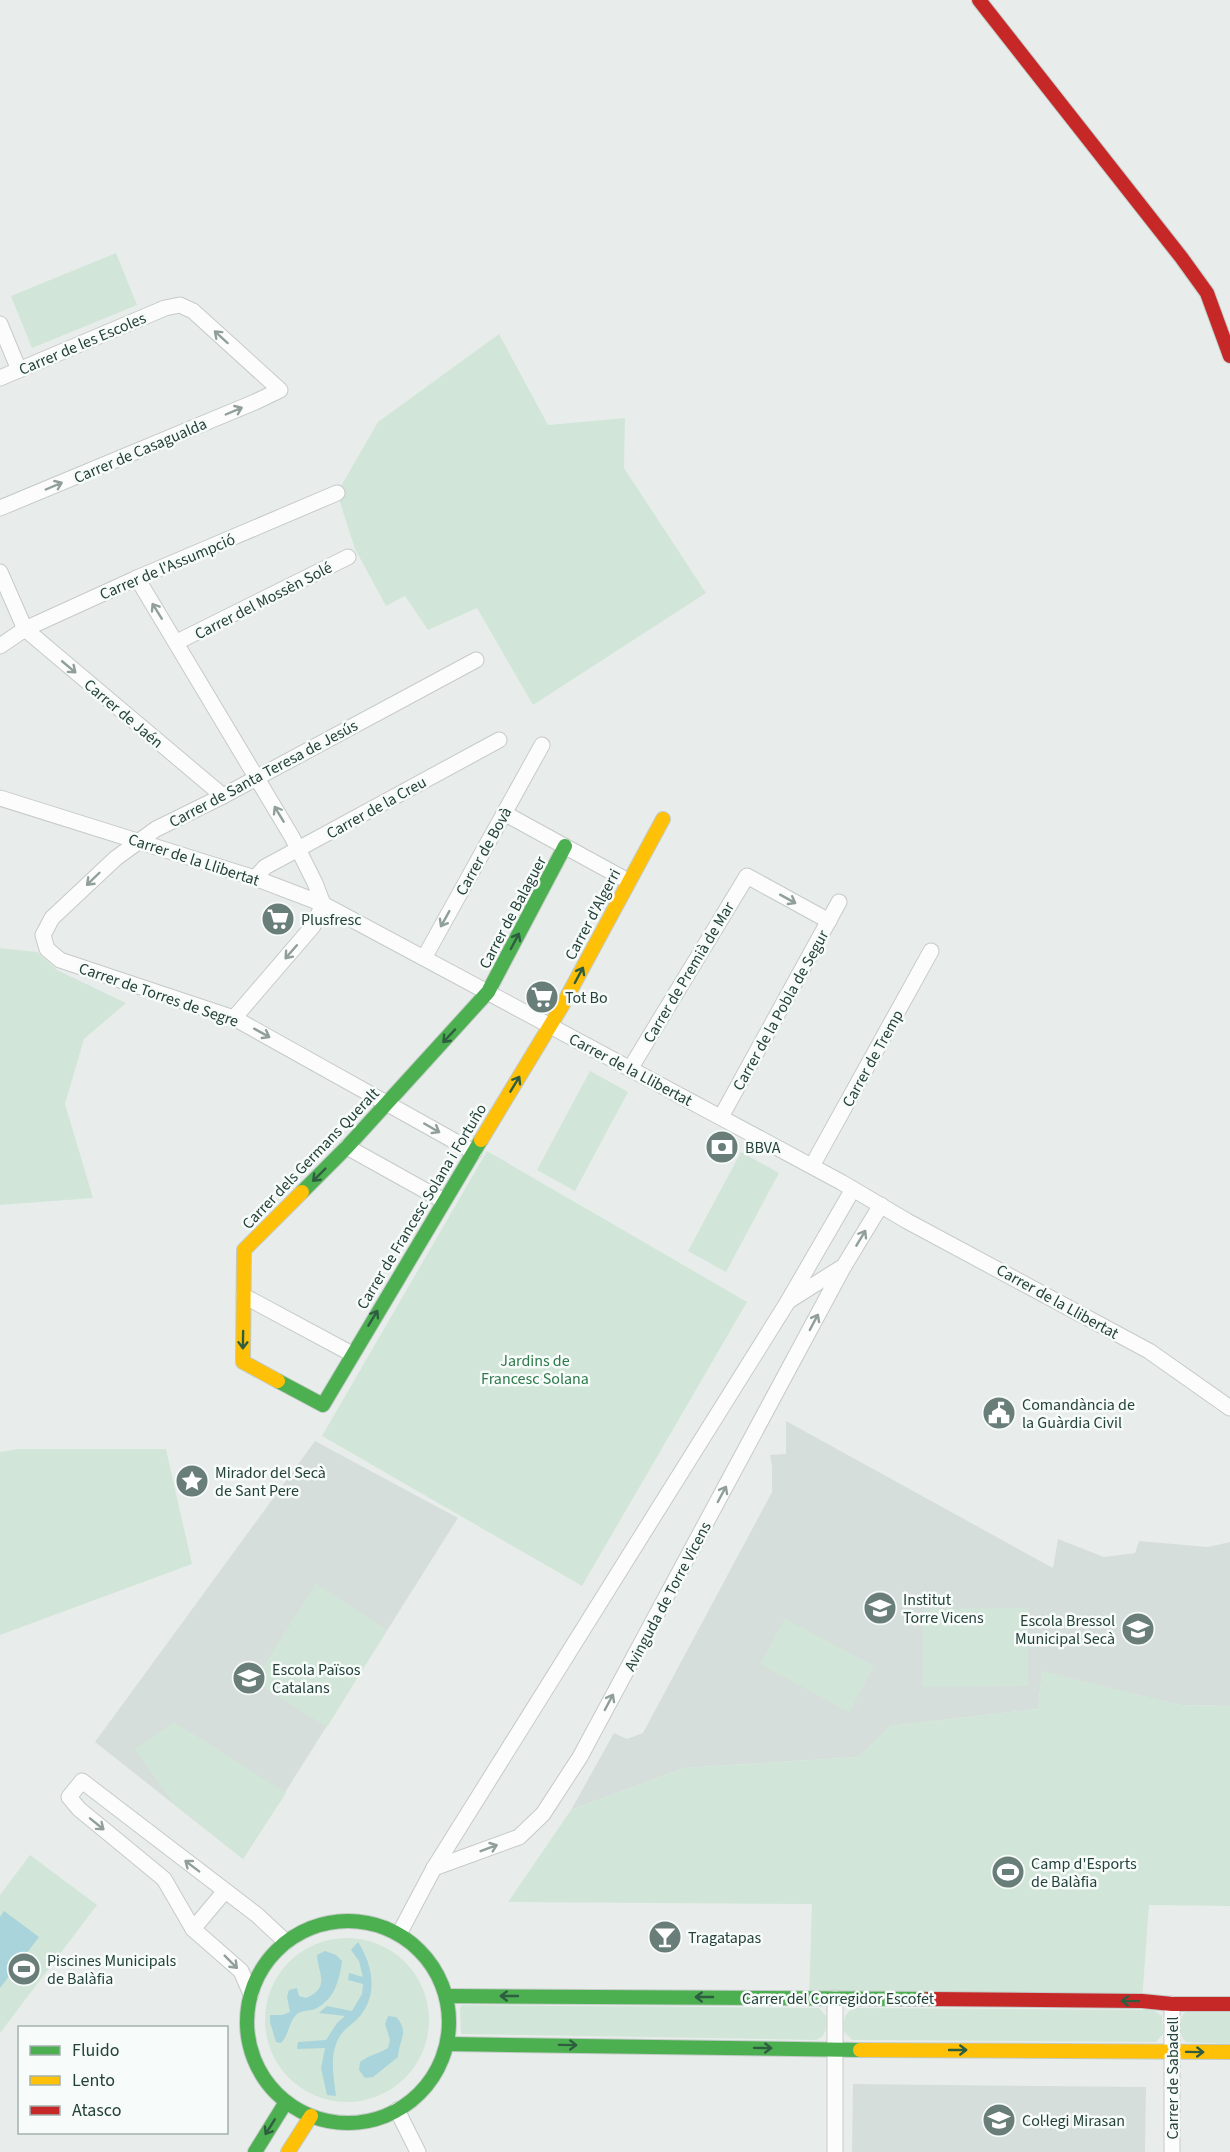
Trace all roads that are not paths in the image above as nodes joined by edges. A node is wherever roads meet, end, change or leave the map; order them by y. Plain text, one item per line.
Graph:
1 (980, 0) edge
2 (0, 324) edge
3 (1230, 356) edge
4 (19, 370) junction
5 (0, 378) edge
6 (280, 390) joint
7 (337, 493) dead end
8 (0, 508) edge
9 (348, 557) dead end
10 (0, 573) edge
11 (137, 578) junction
12 (25, 629) junction
13 (177, 642) junction
14 (0, 646) edge
15 (476, 660) dead end
16 (499, 740) dead end
17 (542, 745) dead end
18 (257, 778) junction
19 (223, 796) junction
20 (0, 798) edge
21 (504, 813) junction
22 (663, 819) dead end
23 (138, 841) junction
24 (565, 846) junction
25 (298, 849) junction
26 (255, 878) junction
27 (628, 881) junction
28 (839, 902) dead end
29 (323, 904) junction
30 (829, 921) junction
31 (43, 935) joint
32 (931, 951) dead end
33 (424, 958) junction
34 (488, 992) junction
35 (234, 1018) junction
36 (550, 1026) junction
37 (630, 1069) junction
38 (387, 1102) junction
39 (721, 1117) junction
40 (347, 1147) junction
41 (474, 1152) junction
42 (812, 1166) junction
43 (853, 1189) junction
44 (444, 1201) junction
45 (881, 1205) junction
46 (844, 1266) junction
47 (244, 1296) junction
48 (787, 1303) junction
49 (352, 1354) junction
50 (323, 1405) joint
51 (1230, 1408) edge
52 (434, 1868) junction
53 (225, 1891) junction
54 (193, 1929) junction
55 (399, 1934) junction
56 (286, 1942) junction
57 (251, 1994) junction
58 (446, 1996) junction
59 (835, 1998) junction
60 (1172, 2004) junction
61 (1230, 2004) edge
62 (447, 2044) junction
63 (835, 2050) junction
64 (1172, 2051) junction
65 (1230, 2052) edge
66 (286, 2102) junction
67 (397, 2110) junction
68 (311, 2116) junction
69 (255, 2152) edge
70 (288, 2152) edge
71 (418, 2152) edge
72 (836, 2152) edge
73 (1172, 2152) edge

1 - 3 street
2 - 4 street
4 - 5 street, Carrer de les Escoles
6 -> 4 street, Carrer de les Escoles
8 -> 6 street, Carrer de Casagualda
7 - 11 street, Carrer de l'Assumpció
9 - 13 street, Carrer del Mossèn Solé
10 - 12 street
11 - 12 street, Carrer de l'Assumpció
13 -> 11 street
12 - 14 street, Carrer de l'Assumpció
12 -> 19 street, Carrer de Jaén
13 - 18 street
15 - 18 street, Carrer de Santa Teresa de Jesús
16 - 25 street, Carrer de la Creu
17 - 21 street, Carrer de Bovà
18 - 19 street, Carrer de Santa Teresa de Jesús
25 -> 18 street
19 - 23 street, Carrer de Santa Teresa de Jesús
20 - 23 street, Carrer de la Llibertat
21 - 24 street
21 -> 33 street, Carrer de Bovà
22 - 27 street, Carrer d'Algerri
23 - 26 street, Carrer de la Llibertat
23 -> 31 street, Carrer de Santa Teresa de Jesús
24 - 27 street
34 -> 24 street, Carrer de Balaguer
25 - 26 street, Carrer de la Creu
25 - 29 street
26 - 29 street, Carrer de la Llibertat
36 -> 27 street, Carrer d'Algerri
28 - 30 street, Carrer de la Pobla de Segur
29 - 33 street, Carrer de la Llibertat
29 -> 35 street
37 -> 30 street, Carrer de Premià de Mar
30 - 39 street, Carrer de la Pobla de Segur
31 - 35 street, Carrer de Torres de Segre
32 - 42 street, Carrer de Tremp
33 - 34 street, Carrer de la Llibertat
34 - 36 street, Carrer de la Llibertat
34 -> 38 street, Carrer dels Germans Queralt
35 -> 38 street, Carrer de Torres de Segre
36 - 37 street, Carrer de la Llibertat
41 -> 36 street, Carrer de Francesc Solana i Fortuño
37 - 39 street, Carrer de la Llibertat
38 - 40 street, Carrer dels Germans Queralt
38 -> 41 street, Carrer de Torres de Segre
39 - 42 street, Carrer de la Llibertat
40 - 44 street
40 -> 47 street, Carrer dels Germans Queralt
41 - 44 street, Carrer de Francesc Solana i Fortuño
42 - 43 street, Carrer de la Llibertat
43 - 45 street, Carrer de la Llibertat
43 - 48 street, Avinguda de Torre Vicens
49 -> 44 street, Carrer de Francesc Solana i Fortuño
46 -> 45 street, Avinguda de Torre Vicens
45 - 51 street, Carrer de la Llibertat
46 - 48 street, Avinguda de Torre Vicens
52 -> 46 street, Avinguda de Torre Vicens
47 - 49 street
47 -> 50 street, Carrer dels Germans Queralt
48 - 52 street, Avinguda de Torre Vicens
49 - 50 street, Carrer de Francesc Solana i Fortuño
52 - 55 street, Avinguda de Torre Vicens
53 - 54 street
53 -> 54 street
53 - 56 street
54 -> 57 street
55 - 56 street
55 - 58 street
56 - 57 street
57 - 66 street
59 -> 58 street, Carrer del Corregidor Escofet
58 - 62 street
60 -> 59 street, Carrer del Corregidor Escofet
59 - 63 street
60 - 61 street, Carrer del Corregidor Escofet
60 - 64 street, Carrer de Sabadell
62 -> 63 street
62 - 67 street
63 -> 64 street
63 - 72 street
64 -> 65 street
64 - 73 street, Carrer de Sabadell
66 - 68 street
66 -> 69 street
67 - 68 street
67 - 71 street
68 - 70 street

